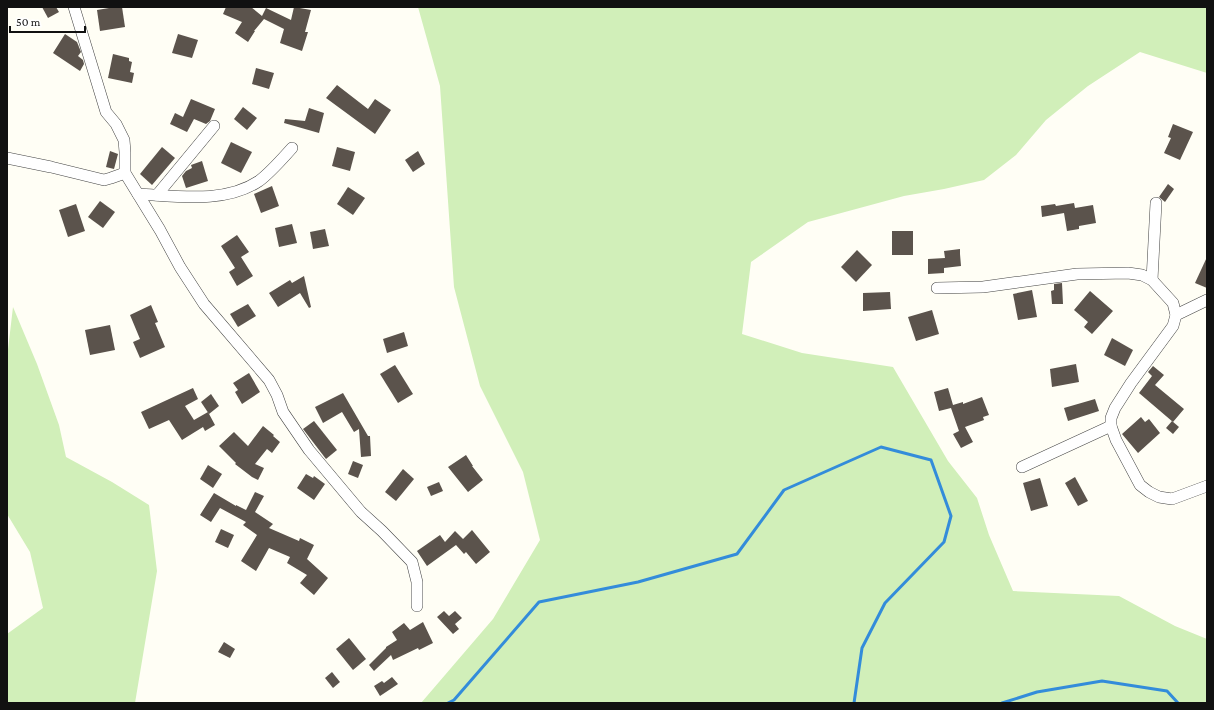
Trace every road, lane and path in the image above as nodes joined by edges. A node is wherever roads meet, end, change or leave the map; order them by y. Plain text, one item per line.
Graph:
1 (74, 7) edge
2 (214, 126) dead end
3 (292, 148) dead end
4 (7, 158) edge
5 (125, 173) junction
6 (138, 194) junction
7 (157, 195) junction
8 (1156, 203) dead end
9 (1152, 280) junction
10 (937, 288) dead end
11 (1207, 300) edge
12 (1176, 315) junction
13 (1111, 426) junction
14 (1022, 467) dead end
15 (1207, 486) edge
16 (417, 606) dead end

1 - 5 street
2 - 7 street
3 - 7 street
4 - 5 street
5 - 6 street
6 - 7 street
6 - 16 street
8 - 9 street
9 - 10 street
9 - 12 street
11 - 12 street
12 - 13 street
13 - 14 street
13 - 15 street

